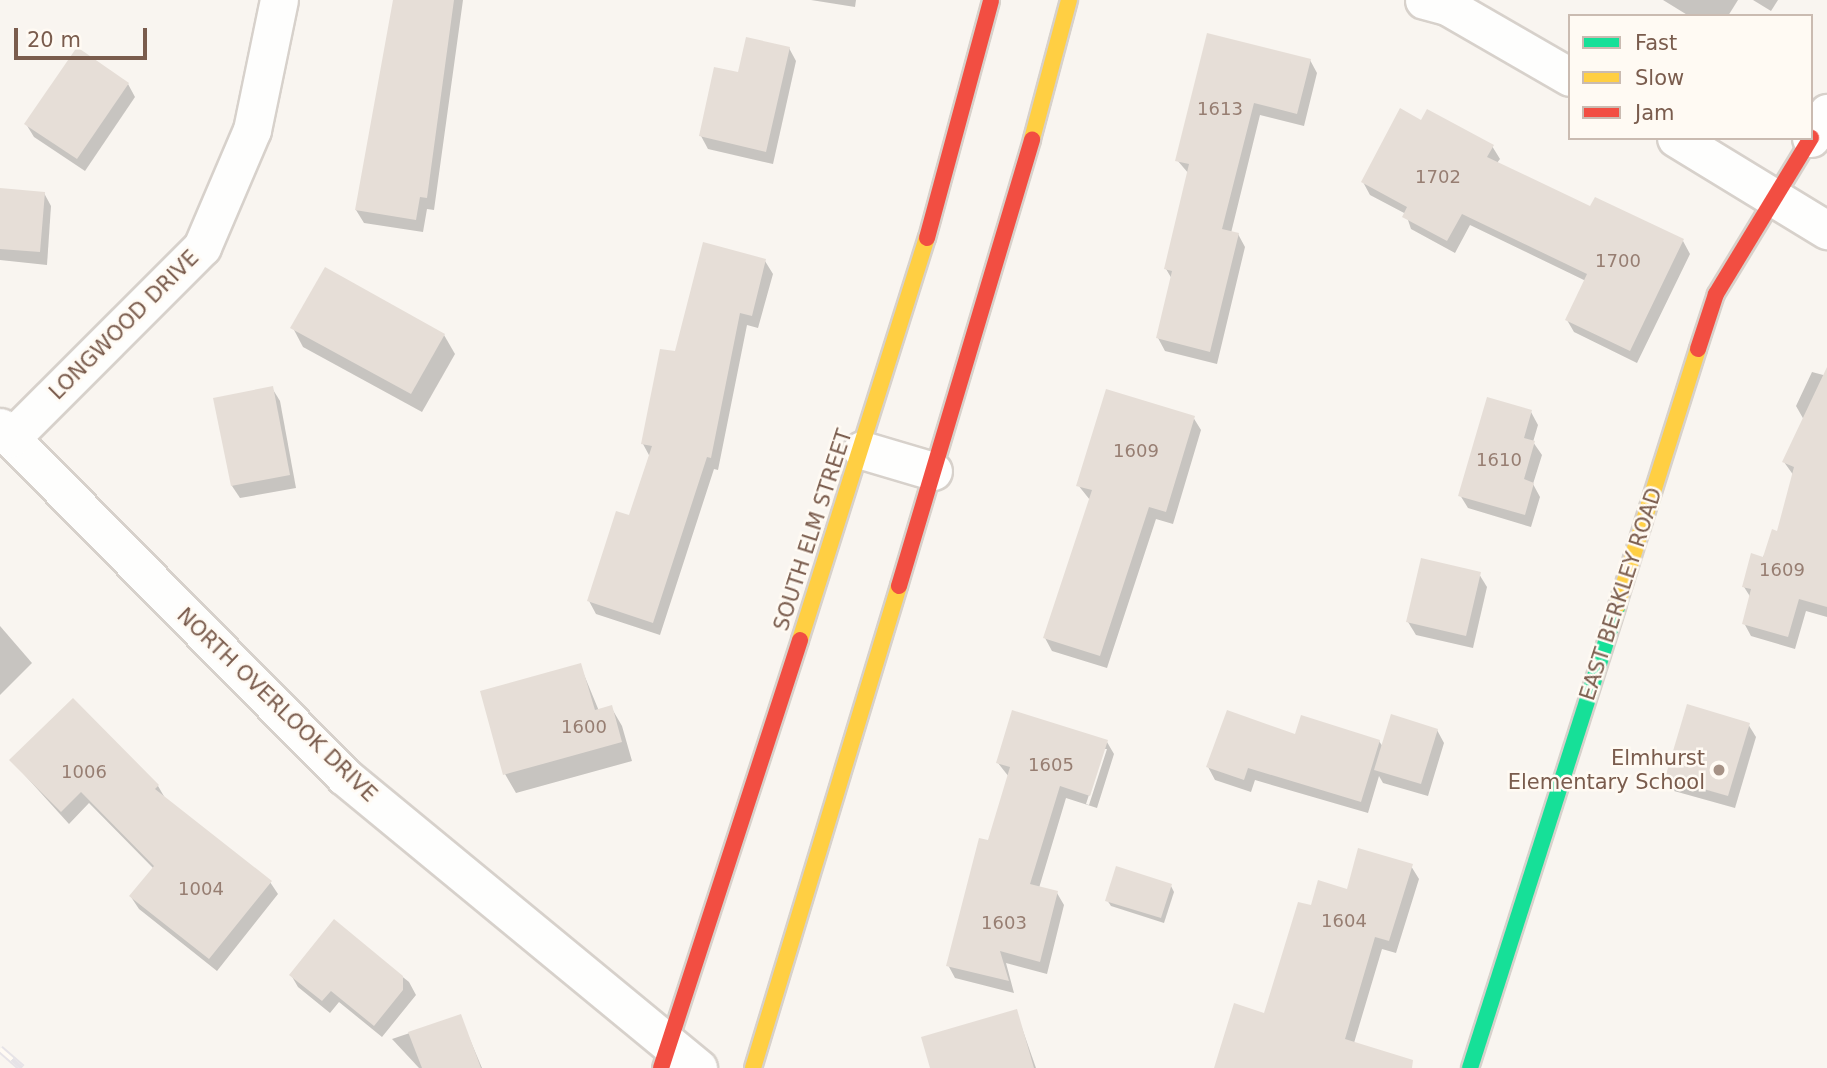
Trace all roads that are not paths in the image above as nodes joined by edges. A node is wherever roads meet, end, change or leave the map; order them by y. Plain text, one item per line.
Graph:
1 (279, 0) edge
2 (991, 0) edge
3 (1069, 0) edge
4 (1424, 0) edge
5 (1568, 76) edge
6 (1827, 113) edge
7 (1813, 135) edge
8 (1679, 140) edge
9 (1810, 140) edge
10 (1774, 196) junction
11 (1827, 230) edge
12 (5, 433) edge
13 (862, 450) junction
14 (933, 471) junction
15 (665, 1056) edge
16 (698, 1068) edge
17 (753, 1068) edge
18 (1470, 1068) edge

1 - 12 street, LONGWOOD DRIVE
2 - 13 street, SOUTH ELM STREET
3 - 14 street
4 - 5 street
6 - 7 street, EAST BERKLEY ROAD
8 - 10 street
9 - 10 street, EAST BERKLEY ROAD
10 - 11 street
10 - 18 street, EAST BERKLEY ROAD
12 - 15 street, NORTH OVERLOOK DRIVE
13 - 14 street
13 - 15 street, SOUTH ELM STREET
14 - 17 street
15 - 16 street, NORTH OVERLOOK DRIVE

